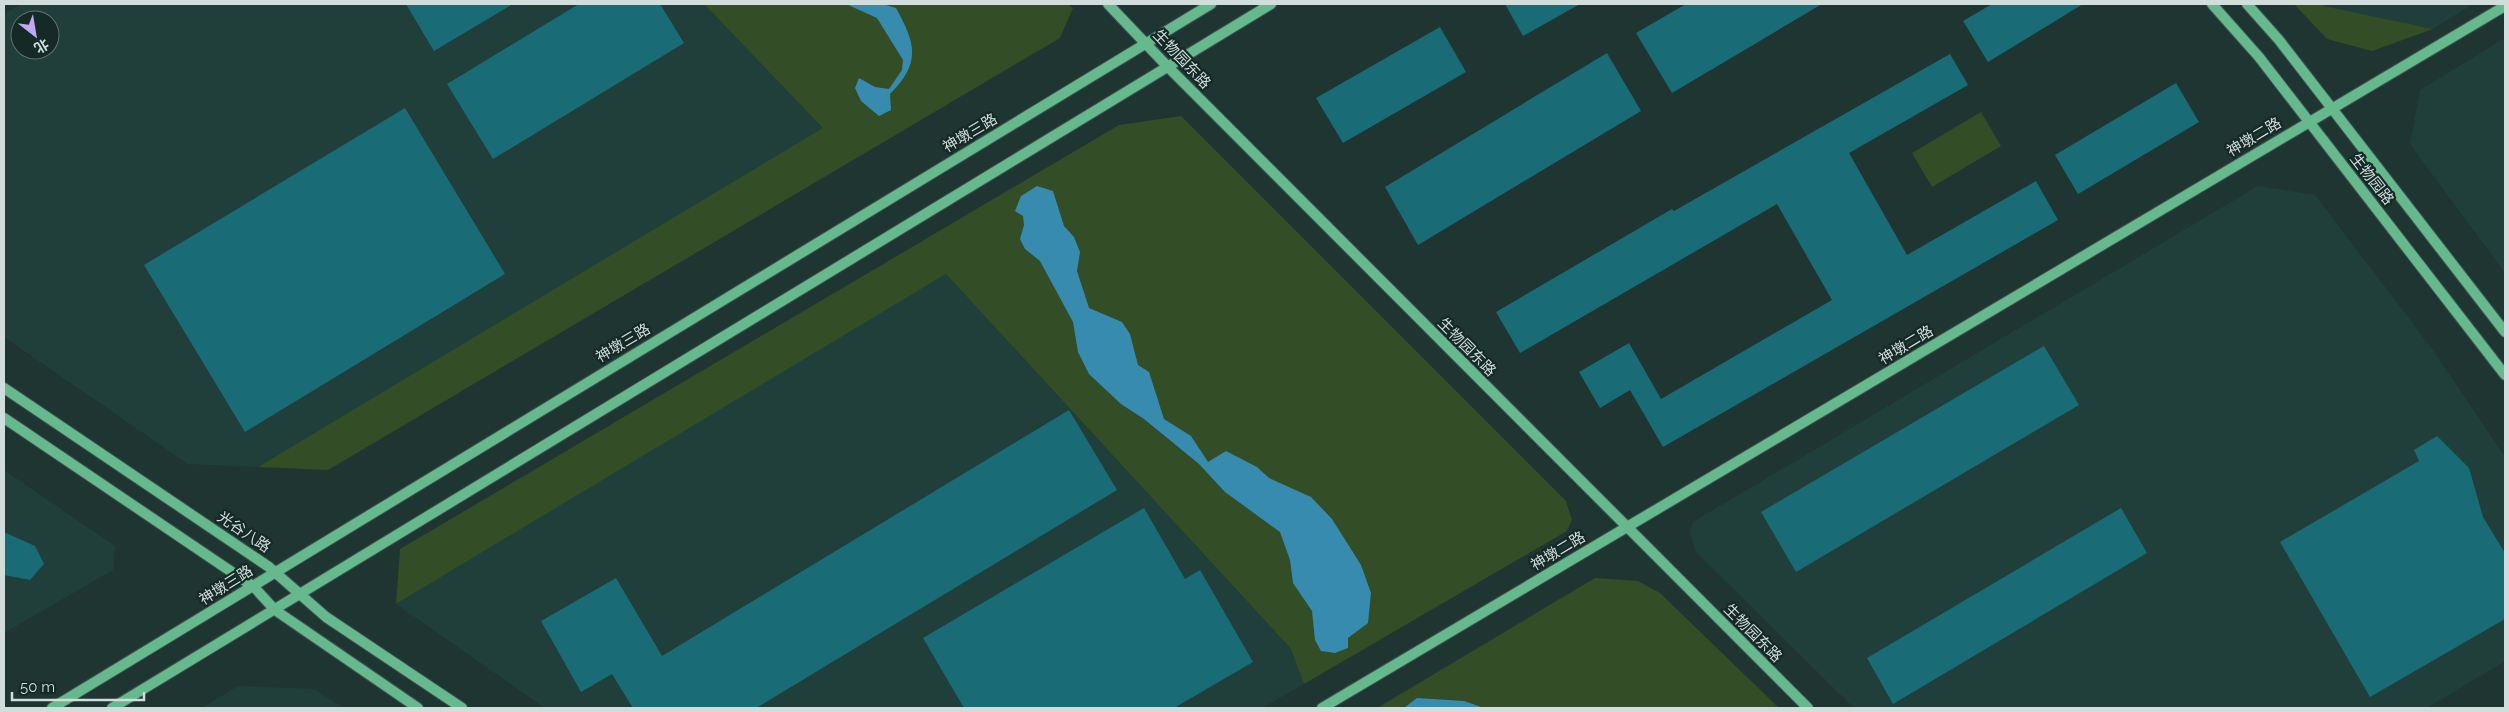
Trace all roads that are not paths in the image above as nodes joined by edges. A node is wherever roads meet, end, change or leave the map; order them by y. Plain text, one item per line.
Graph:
1 (1108, 4) edge
2 (1211, 4) edge
3 (1271, 4) edge
4 (2212, 4) edge
5 (2247, 4) edge
6 (2505, 6) edge
7 (1147, 43) junction
8 (1168, 67) junction
9 (2332, 109) junction
10 (2309, 122) junction
11 (2505, 332) edge
12 (2505, 374) edge
13 (4, 388) edge
14 (4, 418) edge
15 (1627, 528) junction
16 (274, 572) junction
17 (254, 587) junction
18 (300, 595) junction
19 (275, 610) junction
20 (52, 708) edge
21 (112, 708) edge
22 (418, 708) edge
23 (462, 708) edge
24 (1322, 708) edge
25 (1808, 708) edge

1 - 7 street, 生物园东路
2 - 7 street, 神墩三路
3 - 8 street
4 - 10 street, 生物园路
5 - 9 street, 生物园路
6 - 9 street, 神墩二路
7 - 8 street, 生物园东路
7 - 16 street, 神墩三路
8 - 15 street, 生物园东路
8 - 18 street
9 - 10 street, 神墩二路
9 - 11 street, 生物园路
10 - 12 street, 生物园路
10 - 15 street, 神墩二路
13 - 16 street, 光谷八路
14 - 17 street
15 - 24 street, 神墩二路
15 - 25 street, 生物园东路
16 - 17 street, 神墩三路
16 - 18 street, 光谷八路
17 - 19 street
17 - 20 street, 神墩三路
18 - 19 street
18 - 23 street, 光谷八路
19 - 21 street
19 - 22 street

